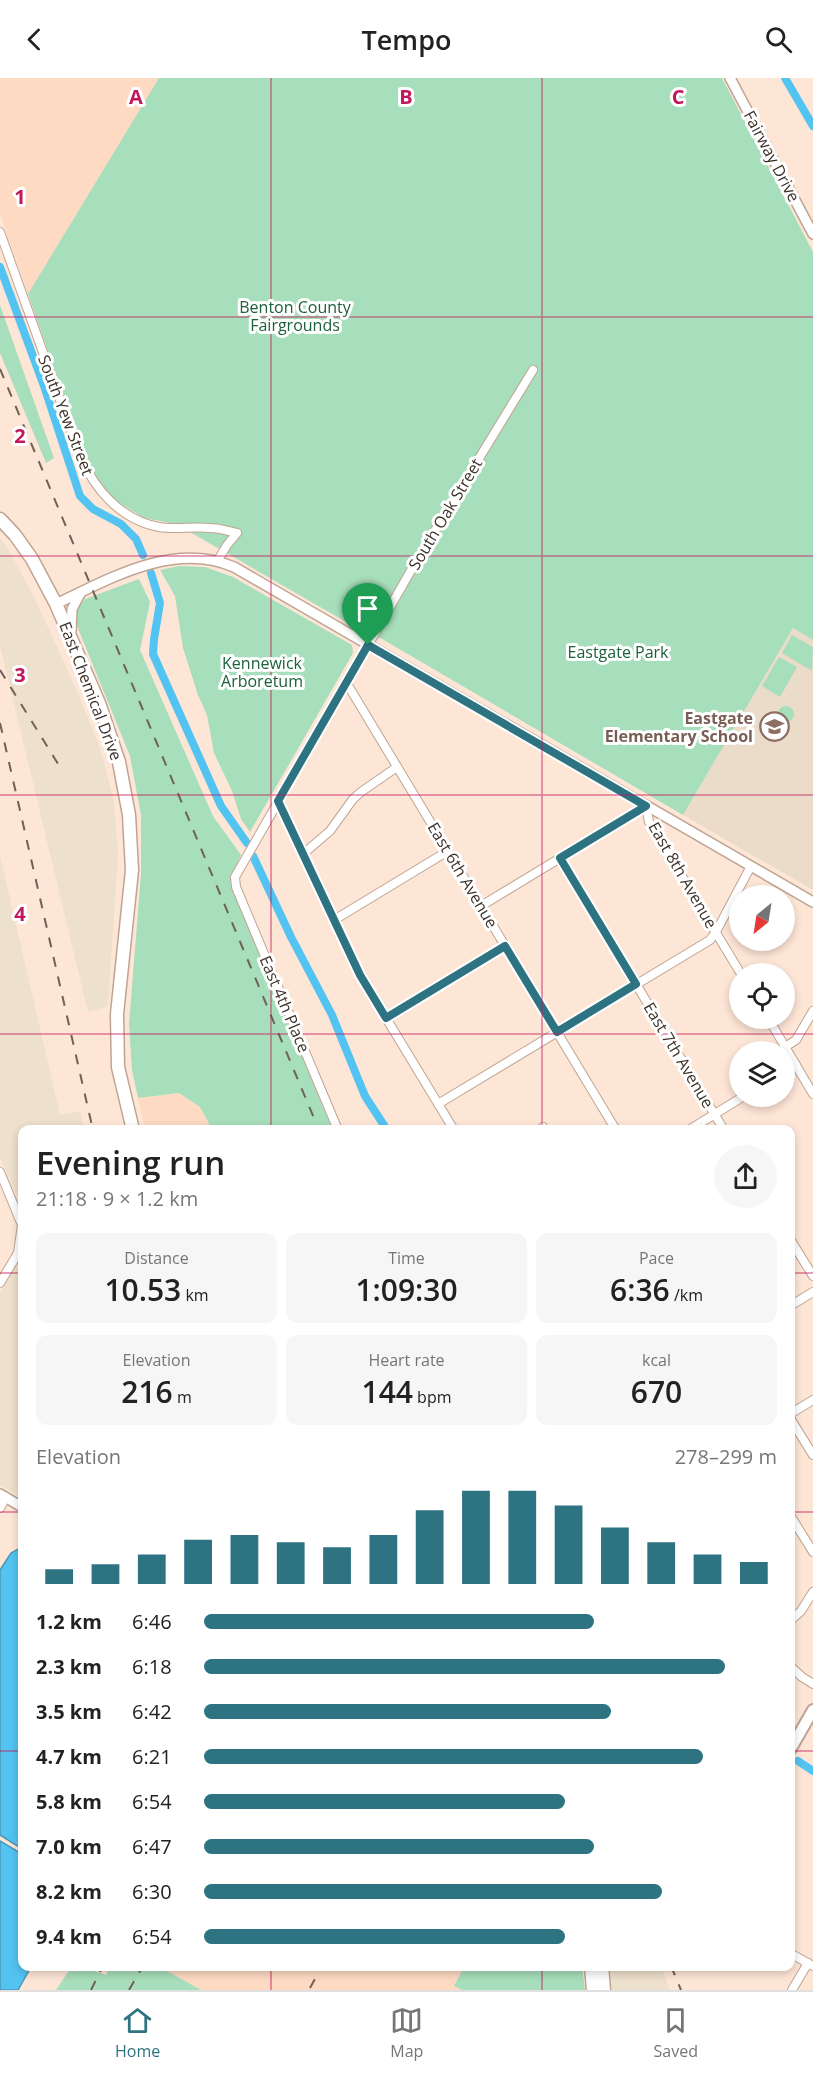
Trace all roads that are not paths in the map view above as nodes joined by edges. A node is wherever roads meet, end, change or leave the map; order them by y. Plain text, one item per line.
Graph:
1 (730, 78) edge
2 (0, 232) edge
3 (813, 234) edge
4 (532, 370) dead end
5 (0, 519) edge
6 (218, 560) junction
7 (82, 592) junction
8 (56, 604) junction
9 (73, 640) junction
10 (368, 645) junction
11 (346, 682) junction
12 (397, 767) junction
13 (278, 801) junction
14 (646, 806) junction
15 (448, 851) junction
16 (303, 854) junction
17 (560, 858) junction
18 (751, 866) junction
19 (235, 877) joint
20 (813, 902) edge
21 (481, 906) junction
22 (334, 920) junction
23 (716, 932) junction
24 (505, 946) junction
25 (734, 963) edge
26 (636, 984) junction
27 (813, 1011) edge
28 (386, 1018) junction
29 (557, 1032) junction
30 (794, 1041) edge
31 (796, 1065) edge
32 (813, 1094) edge
33 (438, 1104) junction
34 (729, 1105) edge
35 (715, 1114) junction
36 (132, 1125) edge
37 (336, 1125) edge
38 (450, 1125) edge
39 (613, 1125) edge
40 (697, 1125) edge
41 (721, 1125) edge
42 (0, 1172) edge
43 (18, 1212) edge
44 (795, 1247) edge
45 (18, 1253) edge
46 (813, 1276) edge
47 (0, 1283) edge
48 (813, 1292) edge
49 (795, 1303) edge
50 (813, 1400) edge
51 (795, 1413) edge
52 (795, 1424) edge
53 (813, 1455) edge
54 (3, 1496) edge
55 (18, 1505) edge
56 (0, 1508) edge
57 (795, 1523) edge
58 (813, 1552) edge
59 (813, 1592) edge
60 (795, 1616) edge
61 (795, 1671) edge
62 (813, 1683) edge
63 (813, 1710) edge
64 (795, 1741) edge
65 (795, 1956) edge
66 (810, 1964) edge
67 (591, 1971) edge
68 (602, 1971) edge
69 (593, 1990) edge
70 (604, 1990) edge
71 (792, 1990) edge

1 - 3 street, Fairway Drive
2 - 6 street, South Yew Street
4 - 10 street, South Oak Street
5 - 8 main road, East Chemical Drive
6 - 7 street
6 - 10 street
7 - 8 street
7 - 9 street
8 - 9 main road, East Chemical Drive
9 - 36 main road, East Chemical Drive
10 - 11 street, South Oak Street
10 - 14 street
11 - 12 street, East 6th Avenue
11 - 13 street, South Oak Street
12 - 15 street, East 6th Avenue
12 - 16 street
13 - 16 street
13 - 19 street, South Oak Street
14 - 17 street
14 - 18 street
14 - 23 street, East 8th Avenue
15 - 21 street, East 6th Avenue
15 - 22 street
16 - 22 street
17 - 21 street
17 - 26 street, East 7th Avenue
18 - 20 street
18 - 23 street
19 - 37 street, East 4th Place
21 - 24 street, East 6th Avenue
22 - 28 street
23 - 25 street, East 8th Avenue
23 - 26 street
24 - 28 street
24 - 29 street, East 6th Avenue
26 - 29 street
26 - 35 street, East 7th Avenue
27 - 30 street
28 - 33 street
29 - 33 street
29 - 39 street, East 6th Avenue
31 - 32 street
33 - 38 street
34 - 35 street
35 - 40 street
35 - 41 street, East 7th Avenue
42 - 43 street
44 - 46 street
45 - 47 street
48 - 49 street
50 - 51 street
52 - 53 street
54 - 55 street
54 - 56 street
57 - 58 street
59 - 60 street
61 - 62 street
63 - 64 main road
65 - 66 street
66 - 71 street
67 - 69 main road
68 - 70 main road

